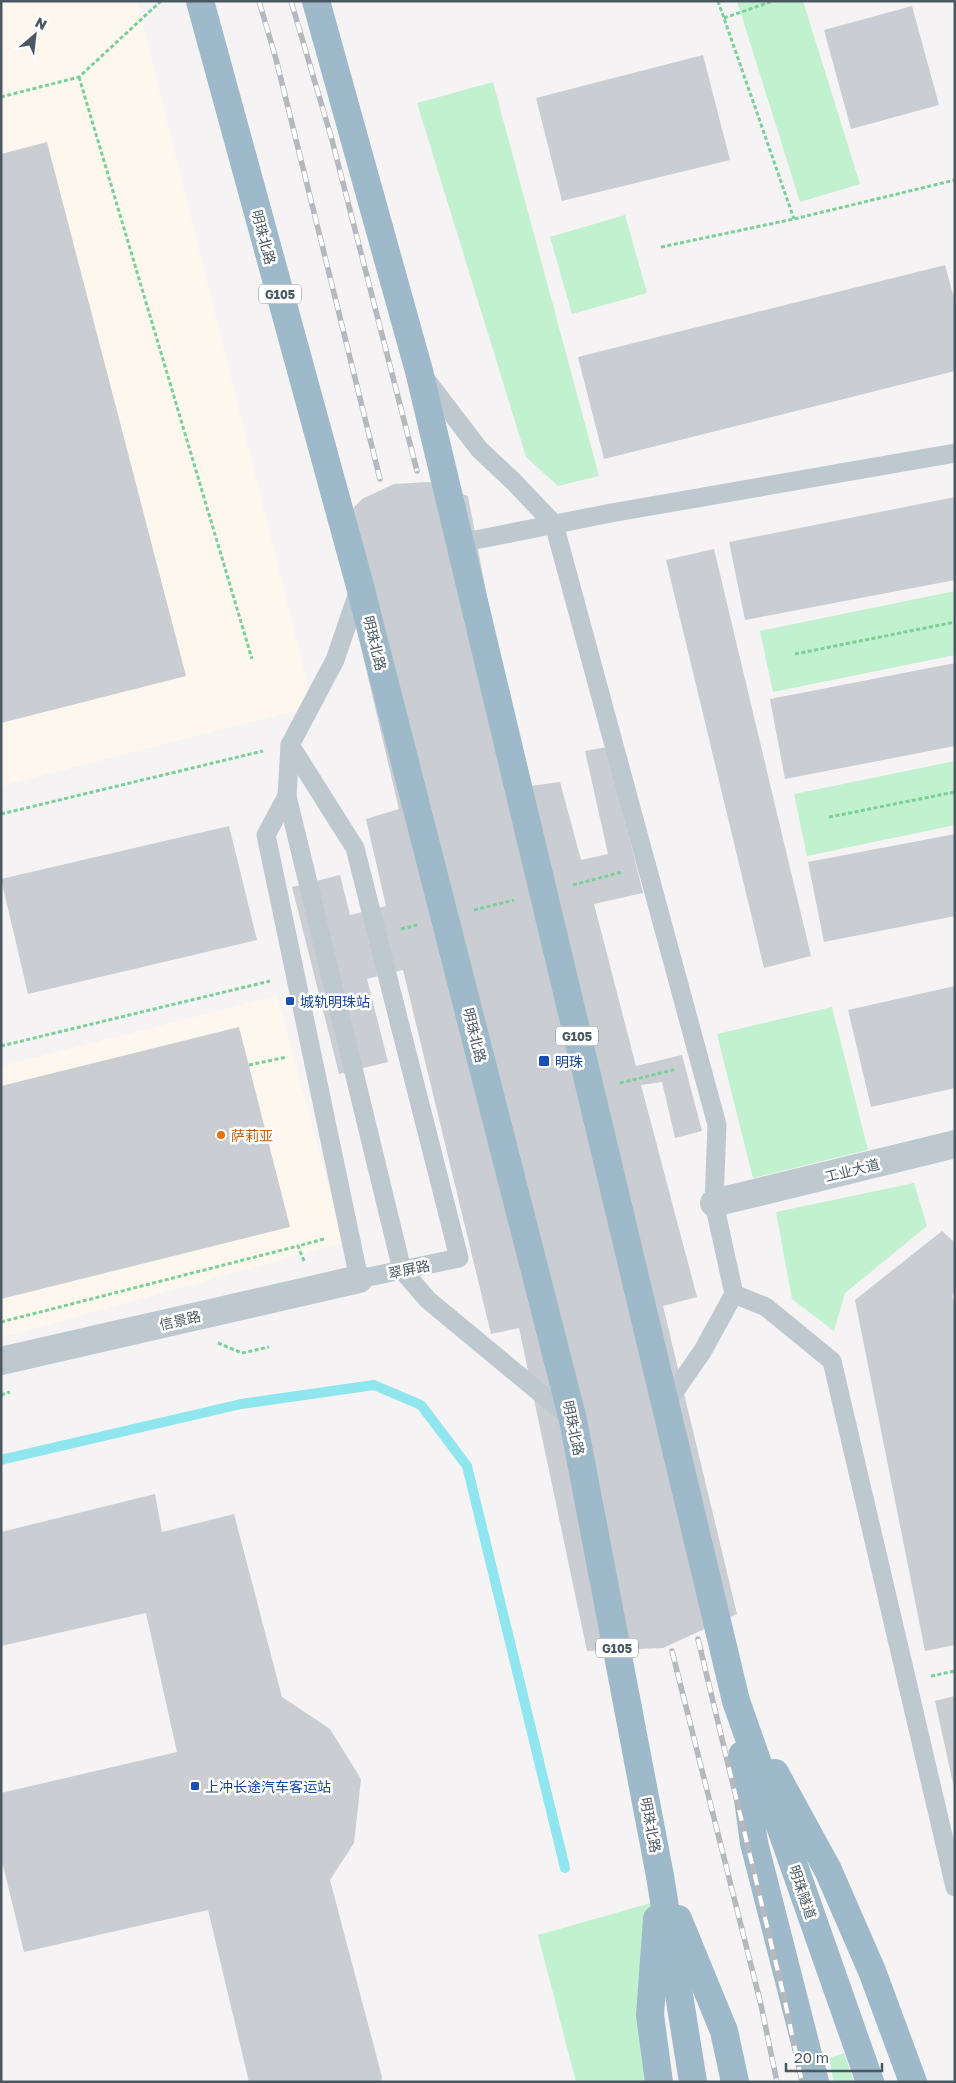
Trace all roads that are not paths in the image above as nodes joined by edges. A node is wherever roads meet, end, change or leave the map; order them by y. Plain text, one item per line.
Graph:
1 (200, 1) edge
2 (316, 1) edge
3 (419, 371) junction
4 (955, 453) edge
5 (554, 524) junction
6 (460, 543) junction
7 (360, 586) junction
8 (290, 745) junction
9 (287, 796) junction
10 (955, 1144) edge
11 (714, 1203) junction
12 (402, 1270) junction
13 (359, 1280) junction
14 (734, 1294) junction
15 (1, 1361) edge
16 (665, 1405) junction
17 (573, 1420) junction
18 (736, 1702) junction
19 (660, 1876) junction
20 (955, 1887) edge
21 (659, 2082) edge
22 (693, 2082) edge
23 (734, 2082) edge
24 (815, 2082) edge
25 (870, 2082) edge
26 (913, 2082) edge

1 - 7 highway, 明珠北路 / G105
2 - 3 highway, G105
3 - 5 lane
3 - 6 highway, G105
4 - 5 lane
5 - 6 lane
5 - 11 lane
6 - 16 highway, G105
7 - 8 lane
7 - 17 highway, 明珠北路 / G105
8 - 9 lane
8 - 12 lane, 翠屏路
9 - 12 lane
9 - 13 lane
10 - 11 street, 工业大道
11 - 14 lane
12 - 13 lane, 翠屏路
12 - 17 lane
13 - 15 street, 信景路
14 - 16 lane
14 - 20 lane
16 - 18 highway, G105
17 - 19 highway, 明珠北路 / G105
18 - 24 highway
18 - 25 highway, 明珠隧道 / G105
18 - 26 highway
19 - 21 highway
19 - 22 highway, 明珠北路 / G105
19 - 23 highway

